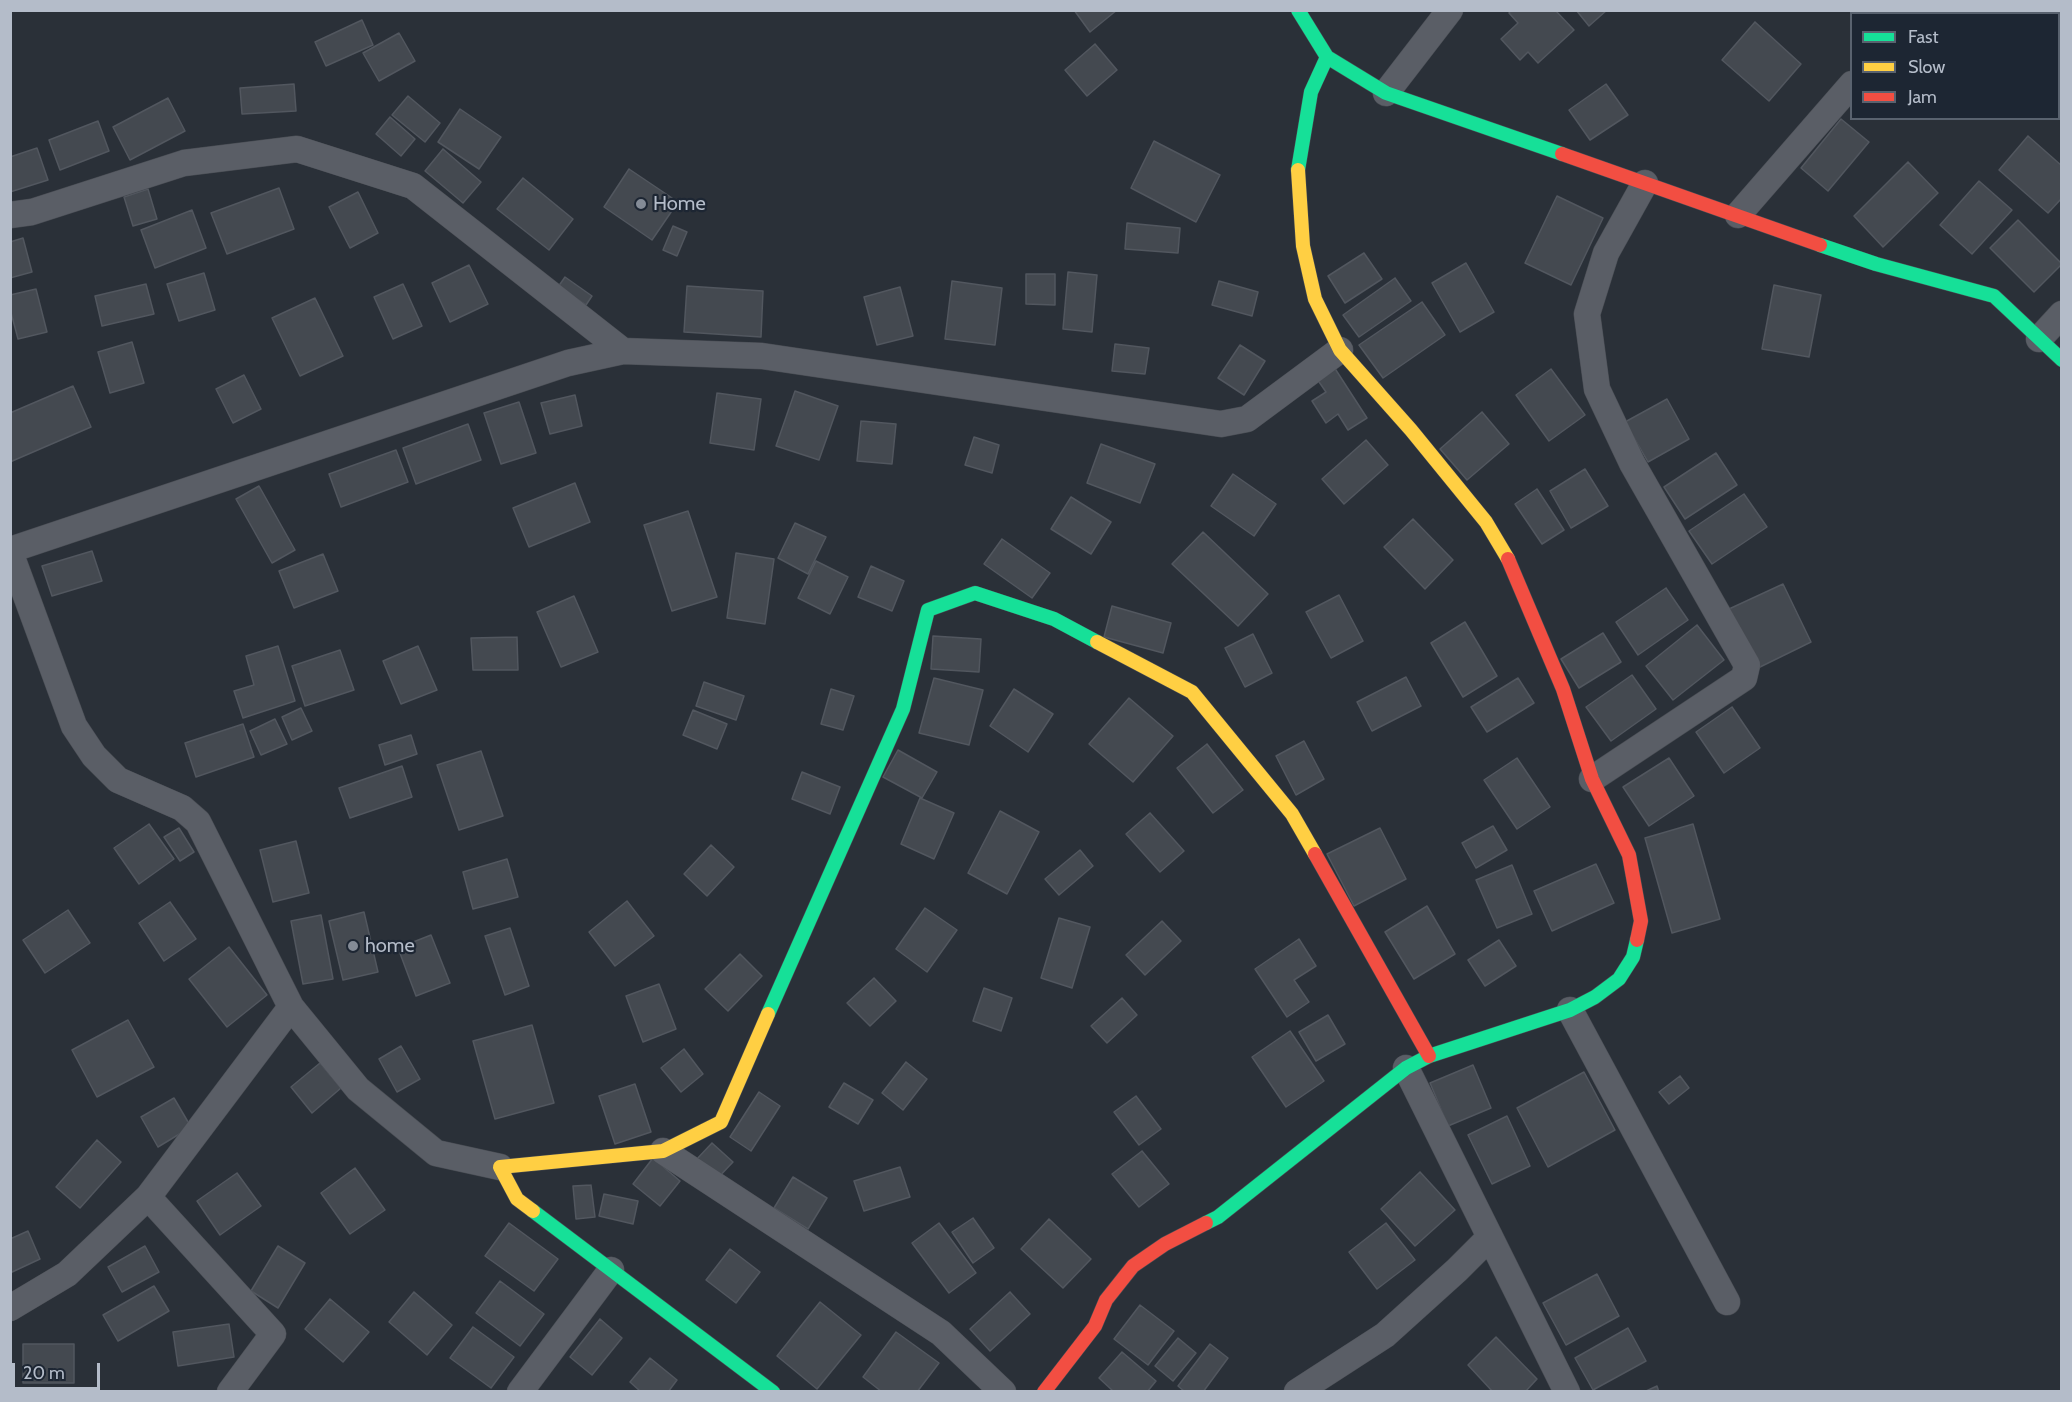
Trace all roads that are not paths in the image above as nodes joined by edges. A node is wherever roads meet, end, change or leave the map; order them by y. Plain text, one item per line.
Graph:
1 (1298, 10) edge
2 (1450, 10) edge
3 (1326, 57) junction
4 (1850, 85) edge
5 (1386, 93) junction
6 (1645, 183) junction
7 (10, 215) edge
8 (1738, 216) junction
9 (2061, 314) edge
10 (2039, 339) junction
11 (1340, 350) junction
12 (623, 351) junction
13 (2061, 360) edge
14 (10, 551) edge
15 (1592, 779) junction
16 (291, 1007) junction
17 (1570, 1010) junction
18 (1429, 1056) junction
19 (1407, 1068) junction
20 (663, 1151) junction
21 (500, 1167) junction
22 (147, 1197) junction
23 (1490, 1237) junction
24 (610, 1270) junction
25 (1727, 1302) dead end
26 (10, 1308) edge
27 (230, 1392) edge
28 (520, 1392) edge
29 (773, 1392) edge
30 (1003, 1392) edge
31 (1044, 1392) edge
32 (1297, 1392) edge
33 (1567, 1392) edge

1 - 3 street
2 - 5 street
3 - 5 street
3 - 11 street
4 - 8 street
5 - 6 street
6 - 8 street
6 - 15 street
7 - 12 street
8 - 10 street
9 - 10 street
10 - 13 street
11 - 12 street
11 - 15 street
12 - 14 street
14 - 16 street
15 - 17 street
16 - 21 street
16 - 22 street
17 - 18 street
17 - 25 street
18 - 19 street
18 - 20 street
19 - 23 street
19 - 31 street
20 - 21 street
20 - 30 street
21 - 24 street
22 - 26 street
22 - 27 street
23 - 32 street
23 - 33 street
24 - 28 street
24 - 29 street

